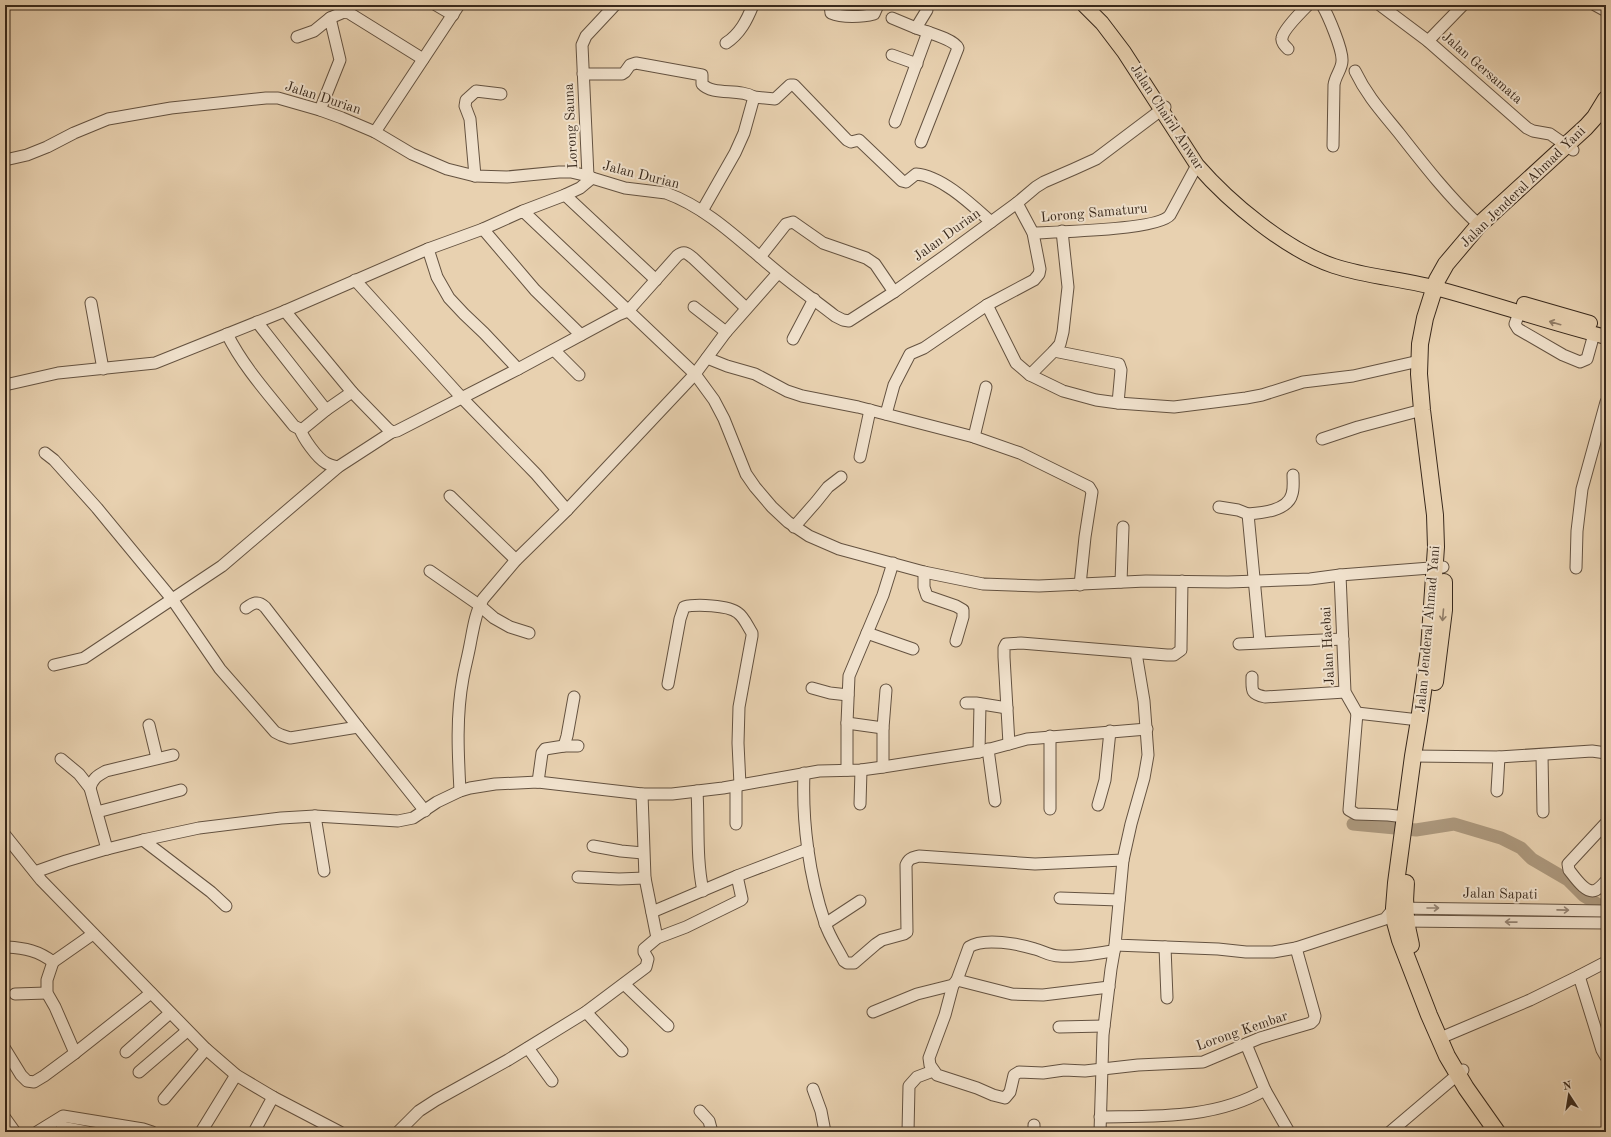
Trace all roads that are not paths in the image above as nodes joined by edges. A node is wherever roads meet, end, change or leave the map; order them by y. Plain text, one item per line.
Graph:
1 (436, 5) edge
2 (459, 5) edge
3 (616, 5) edge
4 (753, 5) edge
5 (830, 5) edge
6 (878, 5) edge
7 (1084, 5) edge
8 (1088, 5) edge
9 (1308, 5) edge
10 (1322, 5) edge
11 (1380, 5) edge
12 (1462, 5) edge
13 (1595, 5) edge
14 (925, 7) edge
15 (1606, 11) edge
16 (453, 15) junction
17 (330, 18) junction
18 (892, 18) dead end
19 (916, 28) junction
20 (928, 32) junction
21 (297, 37) dead end
22 (1428, 41) junction
23 (726, 44) dead end
24 (1288, 49) dead end
25 (892, 55) dead end
26 (423, 59) junction
27 (917, 64) junction
28 (1355, 71) dead end
29 (583, 74) junction
30 (501, 94) dead end
31 (754, 97) junction
32 (1606, 99) edge
33 (320, 110) junction
34 (1163, 110) junction
35 (1606, 115) edge
36 (895, 122) dead end
37 (375, 132) junction
38 (921, 142) dead end
39 (1333, 146) dead end
40 (1570, 148) junction
41 (5, 160) edge
42 (1197, 165) junction
43 (475, 176) junction
44 (590, 177) junction
45 (566, 195) junction
46 (1017, 203) junction
47 (524, 211) junction
48 (702, 211) junction
49 (991, 222) junction
50 (1479, 225) junction
51 (483, 230) junction
52 (1062, 232) junction
53 (1033, 233) junction
54 (428, 249) junction
55 (760, 257) junction
56 (1349, 267) junction
57 (778, 273) junction
58 (355, 280) junction
59 (656, 280) junction
60 (1440, 285) junction
61 (894, 292) junction
62 (814, 299) junction
63 (91, 303) dead end
64 (987, 304) junction
65 (694, 307) dead end
66 (746, 308) junction
67 (285, 311) junction
68 (628, 311) junction
69 (1519, 313) junction
70 (257, 322) junction
71 (726, 332) junction
72 (1602, 333) edge
73 (227, 334) junction
74 (581, 335) junction
75 (793, 339) dead end
76 (554, 350) junction
77 (1054, 351) junction
78 (707, 358) junction
79 (1419, 361) junction
80 (103, 369) junction
81 (518, 369) junction
82 (696, 374) junction
83 (579, 375) dead end
84 (1030, 375) junction
85 (5, 385) edge
86 (986, 387) dead end
87 (352, 392) junction
88 (462, 398) junction
89 (1606, 402) edge
90 (1118, 403) junction
91 (326, 410) junction
92 (870, 410) junction
93 (1422, 410) junction
94 (886, 414) junction
95 (300, 429) junction
96 (392, 432) junction
97 (974, 437) junction
98 (1322, 438) dead end
99 (45, 453) dead end
100 (860, 457) dead end
101 (338, 466) junction
102 (1293, 475) dead end
103 (841, 477) dead end
104 (450, 496) dead end
105 (1219, 507) dead end
106 (567, 510) junction
107 (1248, 514) junction
108 (794, 527) junction
109 (1123, 527) dead end
110 (516, 560) junction
111 (893, 563) junction
112 (1439, 567) junction
113 (1576, 568) dead end
114 (430, 572) dead end
115 (924, 572) junction
116 (1340, 575) junction
117 (1182, 581) junction
118 (1254, 581) junction
119 (1120, 582) junction
120 (1080, 585) junction
121 (172, 599) junction
122 (479, 606) junction
123 (246, 608) dead end
124 (529, 632) dead end
125 (867, 633) junction
126 (1343, 640) junction
127 (956, 641) dead end
128 (1260, 642) junction
129 (1239, 644) dead end
130 (913, 649) dead end
131 (1136, 653) junction
132 (54, 665) dead end
133 (1252, 677) dead end
134 (668, 684) dead end
135 (812, 688) dead end
136 (886, 690) dead end
137 (1345, 692) junction
138 (848, 695) junction
139 (574, 697) dead end
140 (966, 703) dead end
141 (980, 704) junction
142 (1007, 708) junction
143 (1357, 712) junction
144 (1419, 720) junction
145 (847, 723) junction
146 (149, 725) dead end
147 (358, 727) junction
148 (883, 728) junction
149 (1147, 729) junction
150 (1110, 731) junction
151 (1050, 736) junction
152 (1009, 744) junction
153 (564, 746) junction
154 (578, 746) dead end
155 (983, 750) junction
156 (1606, 752) edge
157 (173, 755) dead end
158 (1542, 755) junction
159 (1417, 757) junction
160 (1499, 757) junction
161 (157, 758) junction
162 (61, 759) dead end
163 (883, 767) junction
164 (847, 770) junction
165 (861, 770) junction
166 (804, 773) junction
167 (538, 782) junction
168 (738, 785) junction
169 (90, 788) junction
170 (180, 790) dead end
171 (460, 791) junction
172 (697, 791) junction
173 (1497, 791) dead end
174 (642, 794) junction
175 (995, 801) dead end
176 (860, 804) dead end
177 (1098, 805) dead end
178 (1050, 809) dead end
179 (425, 811) junction
180 (97, 812) junction
181 (1543, 812) dead end
182 (315, 816) junction
183 (1606, 822) edge
184 (736, 824) dead end
185 (1407, 828) junction
186 (5, 835) edge
187 (143, 840) junction
188 (593, 846) dead end
189 (106, 849) junction
190 (808, 849) junction
191 (643, 853) junction
192 (1123, 860) junction
193 (324, 871) dead end
194 (35, 872) junction
195 (737, 876) junction
196 (578, 877) dead end
197 (645, 878) junction
198 (1606, 881) edge
199 (703, 891) junction
200 (1060, 898) dead end
201 (1119, 900) junction
202 (860, 901) dead end
203 (226, 906) dead end
204 (1606, 911) edge
205 (652, 912) junction
206 (1398, 915) junction
207 (1606, 923) edge
208 (825, 924) junction
209 (93, 934) junction
210 (657, 938) junction
211 (7, 947) dead end
212 (1165, 947) junction
213 (1115, 948) junction
214 (1296, 948) junction
215 (53, 962) junction
216 (1606, 962) edge
217 (1579, 976) junction
218 (955, 982) junction
219 (624, 984) junction
220 (1109, 987) junction
221 (47, 993) junction
222 (151, 993) junction
223 (15, 994) dead end
224 (1167, 998) dead end
225 (586, 1012) junction
226 (873, 1012) dead end
227 (170, 1013) junction
228 (668, 1026) dead end
229 (1104, 1026) junction
230 (1059, 1027) dead end
231 (187, 1031) junction
232 (1445, 1036) junction
233 (1246, 1044) junction
234 (528, 1048) junction
235 (5, 1049) edge
236 (206, 1049) junction
237 (622, 1051) dead end
238 (126, 1052) dead end
239 (75, 1053) junction
240 (1606, 1057) edge
241 (1102, 1068) junction
242 (933, 1071) junction
243 (139, 1072) dead end
244 (1460, 1072) junction
245 (236, 1075) junction
246 (552, 1081) dead end
247 (813, 1089) dead end
248 (1265, 1090) junction
249 (273, 1097) junction
250 (164, 1098) dead end
251 (700, 1111) dead end
252 (1100, 1117) junction
253 (5, 1118) edge
254 (62, 1126) dead end
255 (15, 1132) edge
256 (37, 1132) edge
257 (87, 1132) edge
258 (152, 1132) edge
259 (201, 1132) edge
260 (254, 1132) edge
261 (340, 1132) edge
262 (398, 1132) edge
263 (712, 1132) edge
264 (825, 1132) edge
265 (908, 1132) edge
266 (1100, 1132) edge
267 (1289, 1132) edge
268 (1390, 1132) edge
269 (1497, 1132) edge
270 (1509, 1132) edge

1 - 16 street
2 - 16 street
3 - 29 street, Lorong Sauna
4 - 23 street
5 - 6 street
7 - 34 main road, Jalan Chairil Anwar
8 - 34 main road, Jalan Chairil Anwar
9 - 24 street
10 - 39 street
11 - 22 street, Jalan Gersamata
12 - 22 street
13 - 15 street
14 - 19 street
16 - 26 street
17 - 21 street
17 - 26 street
17 - 33 street
18 - 19 street
19 - 20 street
20 - 27 street
20 - 38 street
22 - 40 street, Jalan Gersamata
25 - 27 street
26 - 37 street
27 - 36 street
28 - 50 street
29 - 31 street
29 - 44 street, Lorong Sauna
30 - 43 street
31 - 48 street
31 - 49 street
32 - 40 highway, Jalan Jenderal Ahmad Yani
33 - 37 street, Jalan Durian
33 - 41 street, Jalan Durian
34 - 42 main road, Jalan Chairil Anwar
34 - 46 street, Jalan Durian
34 - 56 main road, Jalan Chairil Anwar
35 - 40 highway, Jalan Jenderal Ahmad Yani
37 - 43 street, Jalan Durian
40 - 50 highway, Jalan Jenderal Ahmad Yani
40 - 60 highway, Jalan Jenderal Ahmad Yani
42 - 52 street, Lorong Samaturu
42 - 56 main road, Jalan Chairil Anwar
43 - 44 street, Jalan Durian
44 - 45 street
44 - 48 street, Jalan Durian
45 - 47 street
45 - 59 street
46 - 49 street, Jalan Durian
46 - 53 street
47 - 51 street
47 - 68 street
48 - 55 street, Jalan Durian
49 - 61 street, Jalan Durian
50 - 60 highway, Jalan Jenderal Ahmad Yani
51 - 54 street
51 - 74 street
52 - 53 street, Lorong Samaturu
52 - 77 street
53 - 64 street
54 - 58 street
54 - 81 street
55 - 57 street, Jalan Durian
55 - 61 street
56 - 60 main road, Jalan Chairil Anwar
57 - 62 street, Jalan Durian
57 - 66 street
58 - 67 street
58 - 88 street
59 - 66 street
59 - 68 street
60 - 69 main road
60 - 72 main road
60 - 79 highway, Jalan Jenderal Ahmad Yani
60 - 112 highway, Jalan Jenderal Ahmad Yani
61 - 62 street, Jalan Durian
62 - 75 street
63 - 80 street
64 - 84 street
64 - 94 street
65 - 71 street
66 - 71 street
67 - 70 street
67 - 87 street
68 - 74 street
68 - 82 street
72 -> 69 main road
69 - 72 street
70 - 73 street
70 - 91 street
71 - 78 street
73 - 80 street
73 - 95 street
74 - 76 street
76 - 81 street
76 - 83 street
77 - 84 street
77 - 90 street
78 - 82 street
78 - 92 street
79 - 90 street
79 - 93 highway, Jalan Jenderal Ahmad Yani
80 - 85 street
81 - 88 street
82 - 106 street
82 - 108 street
84 - 90 street
86 - 97 street
87 - 91 street
87 - 96 street
88 - 96 street
88 - 106 street
89 - 113 street
91 - 95 street
92 - 94 street
92 - 100 street
93 - 98 street
93 - 112 highway, Jalan Jenderal Ahmad Yani
94 - 97 street
95 - 101 street
96 - 101 street
97 - 120 street
99 - 121 street
101 - 121 street
102 - 107 street
103 - 108 street
104 - 110 street
105 - 107 street
106 - 110 street
107 - 118 street
108 - 111 street
109 - 119 street
110 - 122 street
111 - 115 street
111 - 125 street
112 - 116 street
112 - 144 highway, Jalan Jenderal Ahmad Yani
112 -> 159 highway, Jalan Jenderal Ahmad Yani
114 - 122 street
115 - 120 street
115 - 127 street
116 - 118 street
116 - 126 street, Jalan Haebai
117 - 118 street
117 - 119 street
117 - 131 street
118 - 128 street
119 - 120 street
121 - 132 street
121 - 147 street
122 - 124 street
122 - 171 street
123 - 147 street
125 - 130 street
125 - 138 street
126 - 128 street
126 - 137 street, Jalan Haebai
128 - 129 street
131 - 142 street
131 - 149 street
133 - 137 street
134 - 168 street
135 - 138 street
136 - 148 street
137 - 143 street, Jalan Haebai
138 - 145 street
139 - 153 street
140 - 141 street
141 - 142 street
141 - 155 street
142 - 152 street
143 - 144 street
143 - 185 street
144 - 159 highway, Jalan Jenderal Ahmad Yani
145 - 148 street
145 - 164 street
146 - 161 street
147 - 179 street
148 - 163 street
149 - 150 street
149 - 192 street
150 - 151 street
150 - 177 street
151 - 152 street
151 - 178 street
152 - 155 street
153 - 154 street
153 - 167 street
155 - 163 street
155 - 175 street
156 - 158 street
157 - 161 street
158 - 160 street
158 - 181 street
159 - 160 street
159 - 185 highway, Jalan Jenderal Ahmad Yani
160 - 173 street
161 - 169 street
162 - 169 street
163 - 165 street
164 - 165 street
164 - 166 street
165 - 176 street
166 - 168 street
166 - 190 street
167 - 171 street
167 - 174 street
168 - 172 street
168 - 184 street
169 - 180 street
170 - 180 street
171 - 179 street
172 - 174 street
172 - 199 street
174 - 191 street
179 - 182 street
180 - 189 street
182 - 187 street
182 - 193 street
183 - 198 street
185 - 206 highway, Jalan Jenderal Ahmad Yani
186 - 194 street
187 - 189 street
187 - 203 street
188 - 191 street
189 - 194 street
190 - 195 street
190 - 208 street
191 - 197 street
192 - 201 street
192 - 208 street
194 - 209 street
195 - 199 street
195 - 210 street
196 - 197 street
197 - 205 street
199 - 205 street
200 - 201 street
201 - 213 street
202 - 208 street
206 -> 204 street, Jalan Sapati
205 - 210 street
207 -> 206 street, Jalan Sapati
206 - 214 street
206 - 232 highway, Jalan Jenderal Ahmad Yani
206 - 244 highway, Jalan Jenderal Ahmad Yani
209 - 215 street
209 - 222 street
210 - 219 street
211 - 215 street
212 - 213 street
212 - 214 street
212 - 224 street
213 - 218 street
213 - 220 street
214 - 233 street, Lorong Kembar
215 - 221 street
216 - 217 street
217 - 232 street
217 - 240 street
218 - 220 street
218 - 226 street
218 - 242 street
219 - 225 street
219 - 228 street
220 - 229 street
221 - 223 street
221 - 239 street
222 - 227 street
222 - 239 street
225 - 234 street
225 - 237 street
227 - 231 street
227 - 238 street
229 - 230 street
229 - 241 street
231 - 236 street
231 - 243 street
232 - 244 highway, Jalan Jenderal Ahmad Yani
233 - 241 street, Lorong Kembar
233 - 248 street
234 - 246 street
234 - 262 street
235 - 239 street
236 - 245 street
236 - 250 street
241 - 242 street, Lorong Kembar
241 - 252 street
242 - 265 street
244 - 268 street
244 - 269 highway, Jalan Jenderal Ahmad Yani
244 - 270 highway, Jalan Jenderal Ahmad Yani
245 - 249 street
245 - 259 street
247 - 264 street
248 - 252 street
248 - 267 street
249 - 260 street
249 - 261 street
251 - 263 street
252 - 266 street
253 - 255 street
254 - 257 street
256 - 258 street

